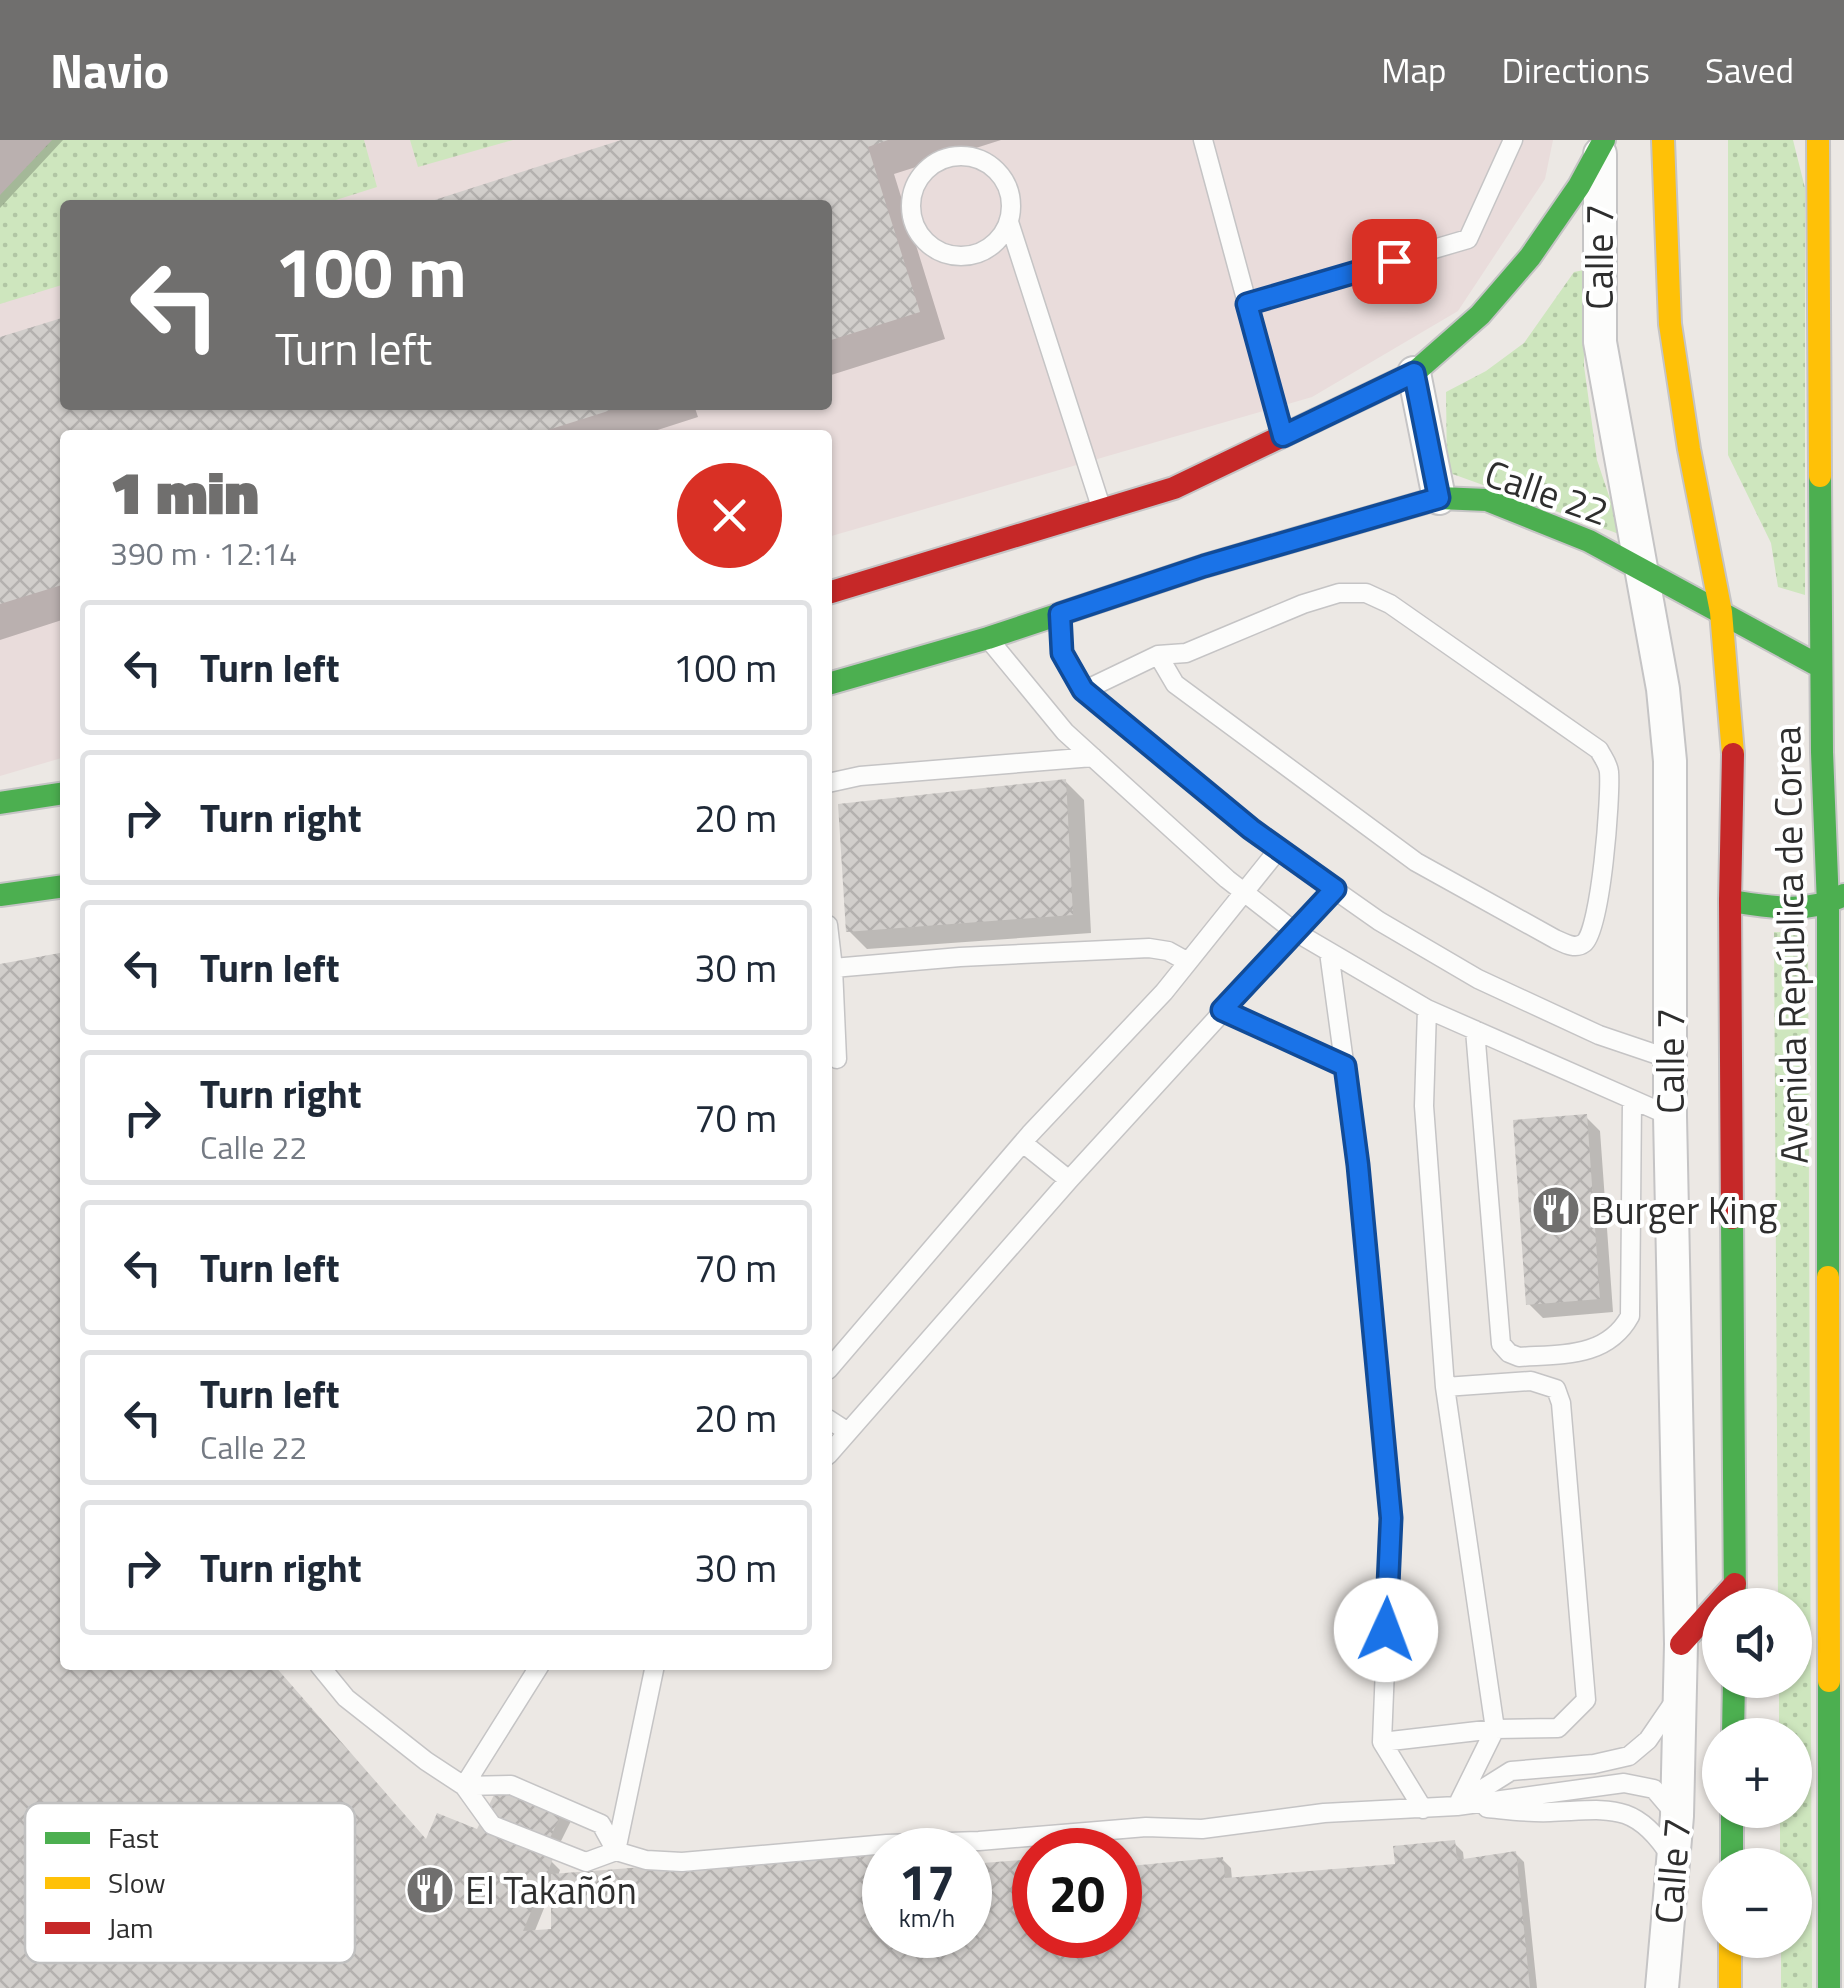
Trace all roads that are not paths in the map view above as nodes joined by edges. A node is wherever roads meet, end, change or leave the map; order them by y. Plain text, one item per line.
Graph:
1 (1203, 140) edge
2 (1513, 140) edge
3 (1663, 140) edge
4 (1819, 140) edge
5 (1601, 143) edge
6 (1844, 166) edge
7 (1009, 222) junction
8 (1247, 304) junction
9 (1414, 373) junction
10 (1283, 436) junction
11 (1439, 498) junction
12 (1103, 512) junction
13 (1642, 568) junction
14 (832, 593) edge
15 (1721, 612) junction
16 (1060, 614) junction
17 (988, 638) junction
18 (1158, 655) junction
19 (1821, 667) junction
20 (832, 683) edge
21 (1083, 690) junction
22 (1093, 757) junction
23 (832, 782) edge
24 (60, 795) edge
25 (0, 804) edge
26 (1278, 850) junction
27 (60, 887) edge
28 (1335, 889) junction
29 (1245, 894) junction
30 (0, 895) edge
31 (1836, 900) edge
32 (1730, 901) junction
33 (1294, 931) junction
34 (1329, 952) junction
35 (832, 954) edge
36 (1188, 962) junction
37 (834, 968) junction
38 (1427, 1009) junction
39 (1222, 1010) junction
40 (1475, 1030) junction
41 (1670, 1058) junction
42 (837, 1059) dead end
43 (1345, 1066) junction
44 (1632, 1100) junction
45 (1670, 1116) junction
46 (1023, 1142) junction
47 (1069, 1180) junction
48 (832, 1365) edge
49 (1445, 1388) junction
50 (832, 1422) edge
51 (848, 1432) junction
52 (832, 1450) edge
53 (1735, 1588) edge
54 (1702, 1625) edge
55 (1681, 1644) junction
56 (323, 1670) edge
57 (537, 1670) edge
58 (654, 1670) edge
59 (1680, 1688) junction
60 (1495, 1729) junction
61 (1382, 1742) junction
62 (464, 1786) junction
63 (1456, 1806) junction
64 (1423, 1809) junction
65 (1677, 1816) junction
66 (616, 1851) junction
67 (1673, 1861) junction
68 (1730, 1958) edge
69 (1662, 1988) edge
70 (1730, 1988) edge
71 (1829, 1988) edge

1 - 8 lane
2 - 8 lane
3 - 15 main road, Avenida República de Corea
4 - 6 main road
4 - 19 main road, Avenida República de Corea
5 - 9 main road
5 - 13 street, Calle 7
7 - 7 lane
7 - 12 lane
8 - 10 lane
9 - 10 main road
9 - 11 street
10 - 12 main road
11 - 13 main road, Calle 22
11 - 16 main road, Calle 22
12 - 14 main road
13 - 15 main road, Calle 22
13 - 41 street, Calle 7
15 - 19 main road, Calle 22
15 - 32 main road, Avenida República de Corea
16 - 17 main road, Calle 22
16 - 21 lane
17 - 20 main road, Calle 22
17 - 22 lane
18 - 18 lane
18 - 21 lane
19 - 31 main road, Avenida República de Corea
21 - 26 lane
22 - 23 lane
22 - 29 lane
24 - 25 main road
26 - 28 lane
26 - 29 lane
27 - 30 main road
28 - 33 lane
28 - 41 lane
29 - 33 lane
29 - 36 lane
31 - 32 main road
31 - 71 main road, Avenida República de Corea
32 - 53 main road, Avenida República de Corea
33 - 34 lane
33 - 39 lane
34 - 38 lane
34 - 43 lane
35 - 37 lane
36 - 37 lane
36 - 46 lane
37 - 42 lane
38 - 40 lane
38 - 49 lane
39 - 43 lane
39 - 47 lane
40 - 44 lane
40 - 44 lane
41 - 45 street, Calle 7
43 - 61 lane
44 - 45 lane
45 - 55 street, Calle 7
46 - 47 lane
46 - 48 lane
47 - 51 lane
49 - 60 lane
49 - 60 lane
50 - 51 lane
51 - 52 lane
54 - 55 main road
55 - 59 street, Calle 7
56 - 62 lane
57 - 62 lane
58 - 66 lane
59 - 63 lane
59 - 65 street, Calle 7
60 - 61 lane
60 - 63 lane
61 - 64 lane
62 - 66 lane
62 - 66 lane
63 - 64 lane
63 - 65 lane
63 - 67 lane
64 - 66 lane
65 - 67 street, Calle 7
67 - 69 street, Calle 7
68 - 70 main road

